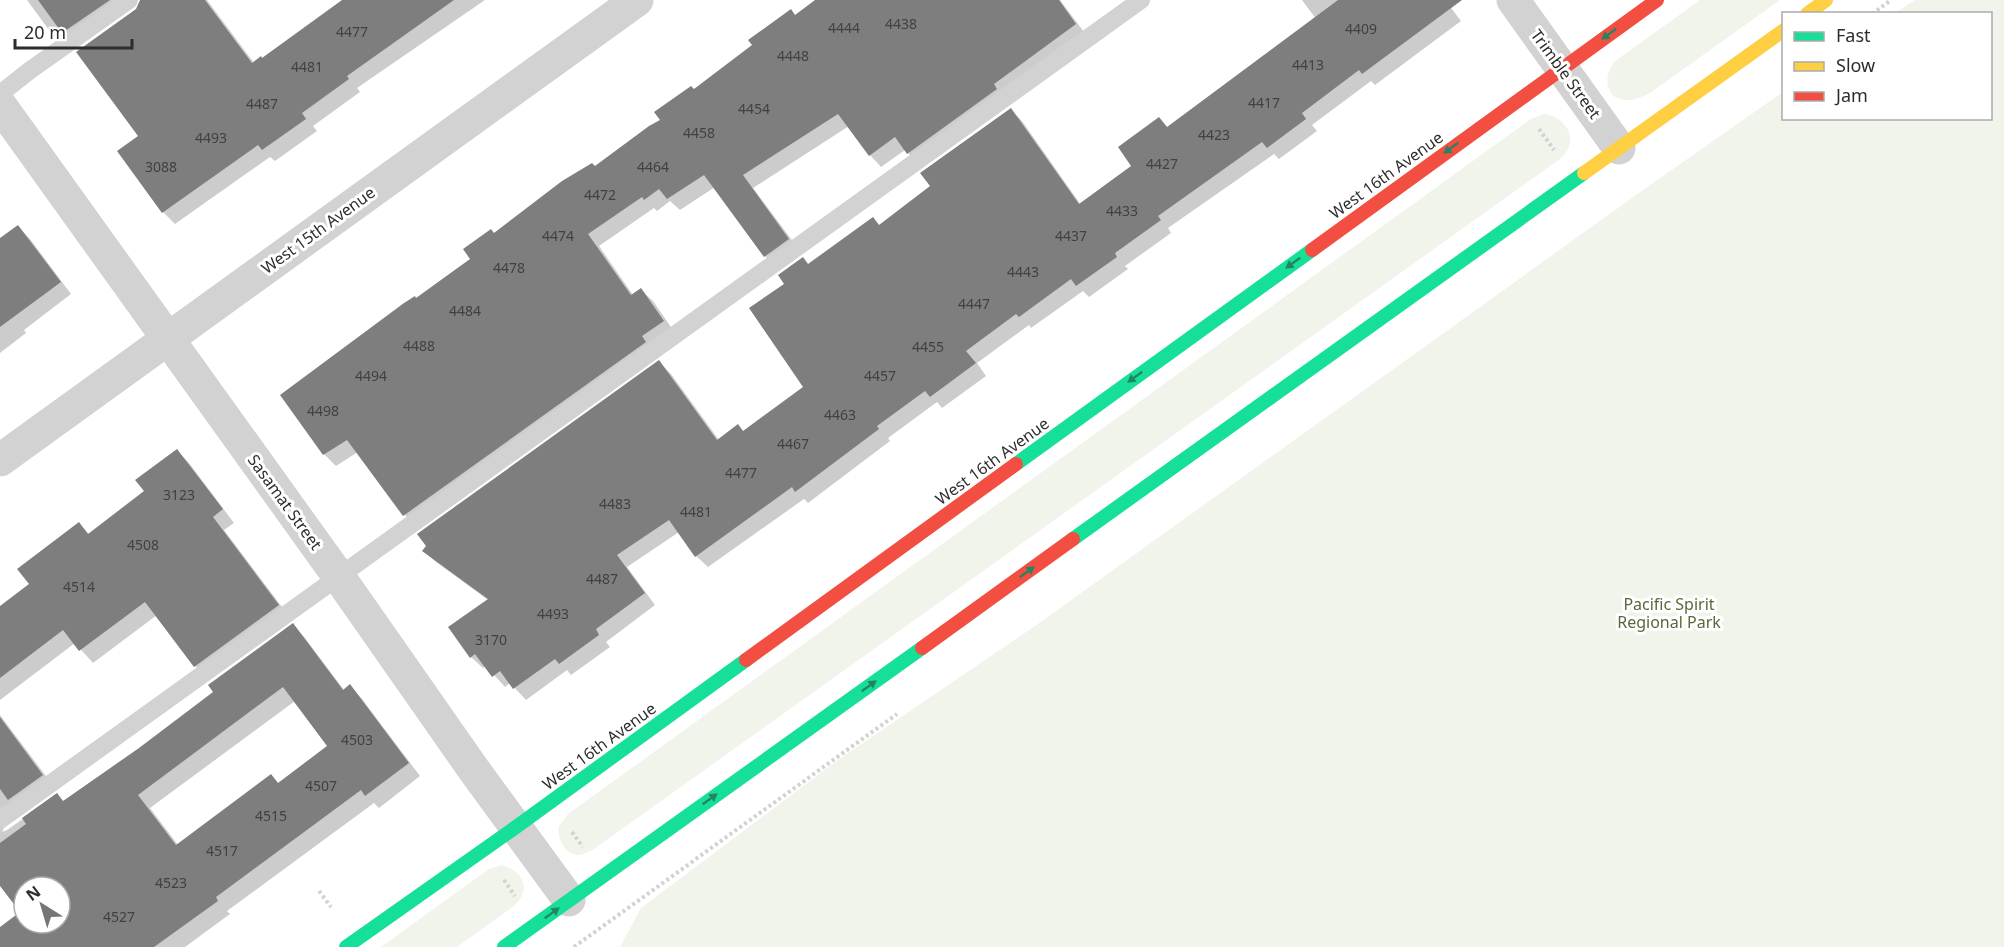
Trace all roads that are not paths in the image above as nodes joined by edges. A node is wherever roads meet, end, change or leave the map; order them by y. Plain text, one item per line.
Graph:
1 (129, 0) edge
2 (637, 0) edge
3 (1141, 0) edge
4 (1513, 0) edge
5 (1657, 0) edge
6 (1826, 0) edge
7 (1810, 12) edge
8 (1782, 31) edge
9 (1561, 68) junction
10 (0, 94) edge
11 (0, 105) edge
12 (1619, 148) junction
13 (168, 339) junction
14 (0, 460) edge
15 (339, 577) junction
16 (0, 820) edge
17 (516, 827) junction
18 (569, 900) junction
19 (346, 947) edge
20 (504, 947) edge

1 - 10 lane
2 - 13 street, West 15th Avenue
3 - 15 lane
4 - 9 street, Trimble Street
5 -> 9 main road, West 16th Avenue
6 - 7 main road
8 - 12 main road
9 - 12 street, Trimble Street
9 -> 17 main road, West 16th Avenue
11 - 13 street, Sasamat Street
18 -> 12 main road
13 - 14 street, West 15th Avenue
13 - 15 street, Sasamat Street
15 - 16 lane
15 - 17 street, Sasamat Street
17 - 18 street, Sasamat Street
17 - 19 main road, West 16th Avenue
20 -> 18 main road

